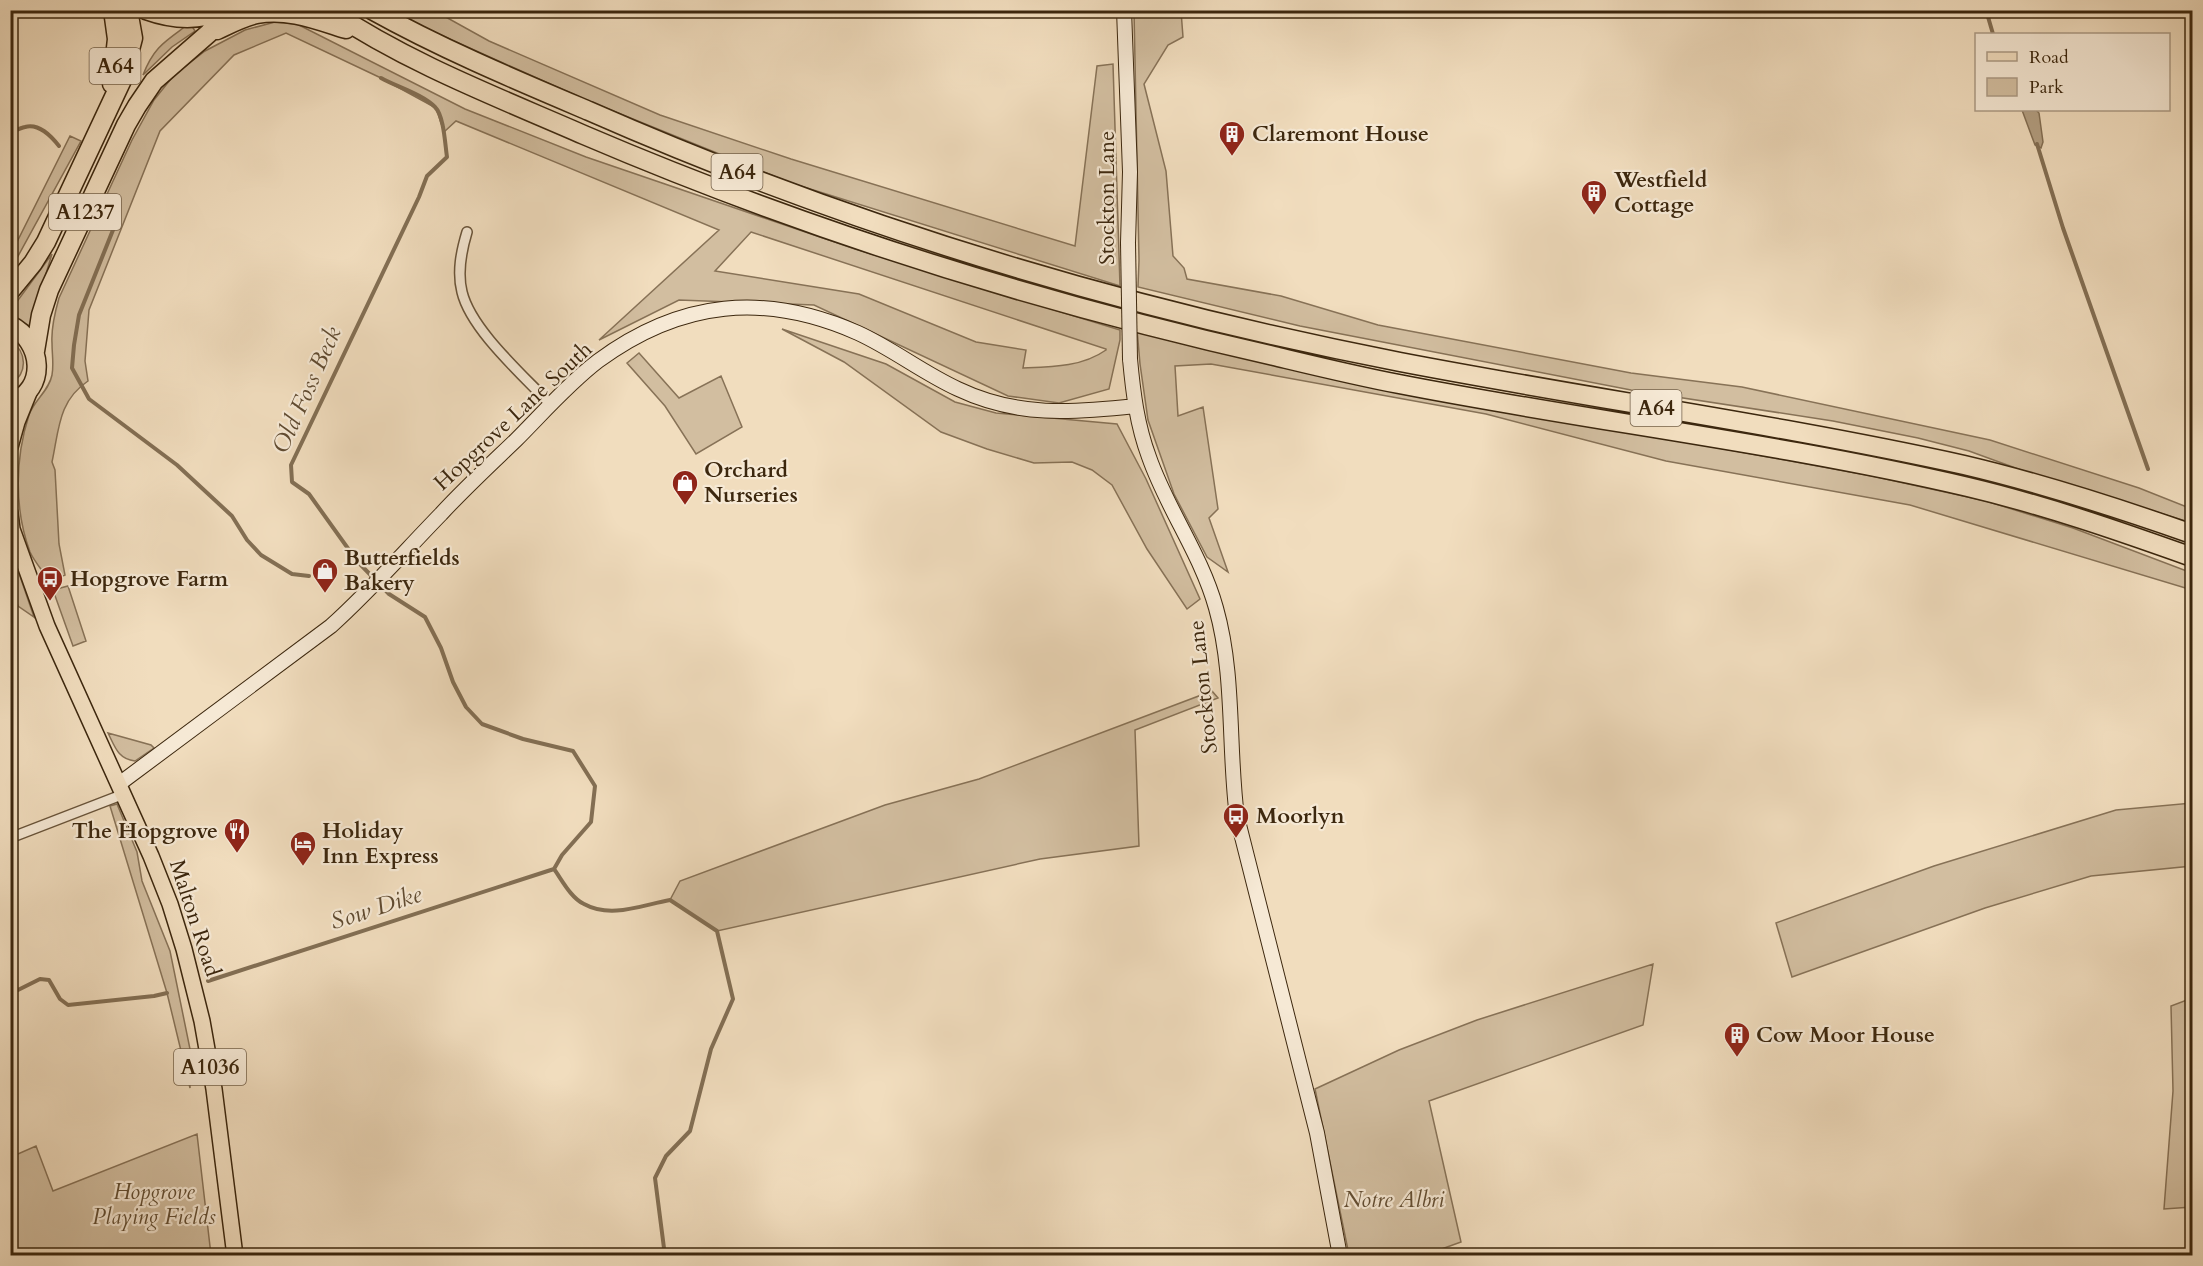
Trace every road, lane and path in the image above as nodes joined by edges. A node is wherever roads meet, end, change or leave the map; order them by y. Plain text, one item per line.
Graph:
1 (112, 10) edge
2 (128, 10) edge
3 (146, 10) edge
4 (223, 10) edge
5 (232, 10) edge
6 (329, 10) edge
7 (372, 10) edge
8 (1124, 10) edge
9 (209, 33) junction
10 (365, 34) junction
11 (103, 121) junction
12 (467, 232) dead end
13 (10, 291) edge
14 (10, 326) edge
15 (35, 351) junction
16 (31, 387) junction
17 (10, 403) edge
18 (551, 405) junction
19 (1135, 406) junction
20 (10, 447) edge
21 (10, 513) edge
22 (2193, 534) edge
23 (2193, 557) edge
24 (121, 789) junction
25 (10, 838) edge
26 (235, 1256) edge
27 (1340, 1256) edge

1 - 11 highway, A64
2 - 11 highway, A1237
3 - 4 highway
5 - 9 highway, A1237
6 - 10 highway, A64
7 - 22 highway, A64
8 - 19 street, Stockton Lane, bridge
9 - 10 highway, A1237
9 - 15 highway, A1237
10 - 23 highway, A64
11 - 13 highway, A1237
12 - 18 street
14 - 15 highway
15 - 16 highway
16 - 17 highway
16 - 20 main road
18 - 19 street, Hopgrove Lane South
18 - 24 street, Hopgrove Lane South
19 - 27 street, Stockton Lane
21 - 24 main road, Malton Road / A1036
24 - 25 street
24 - 26 main road, Malton Road / A1036

